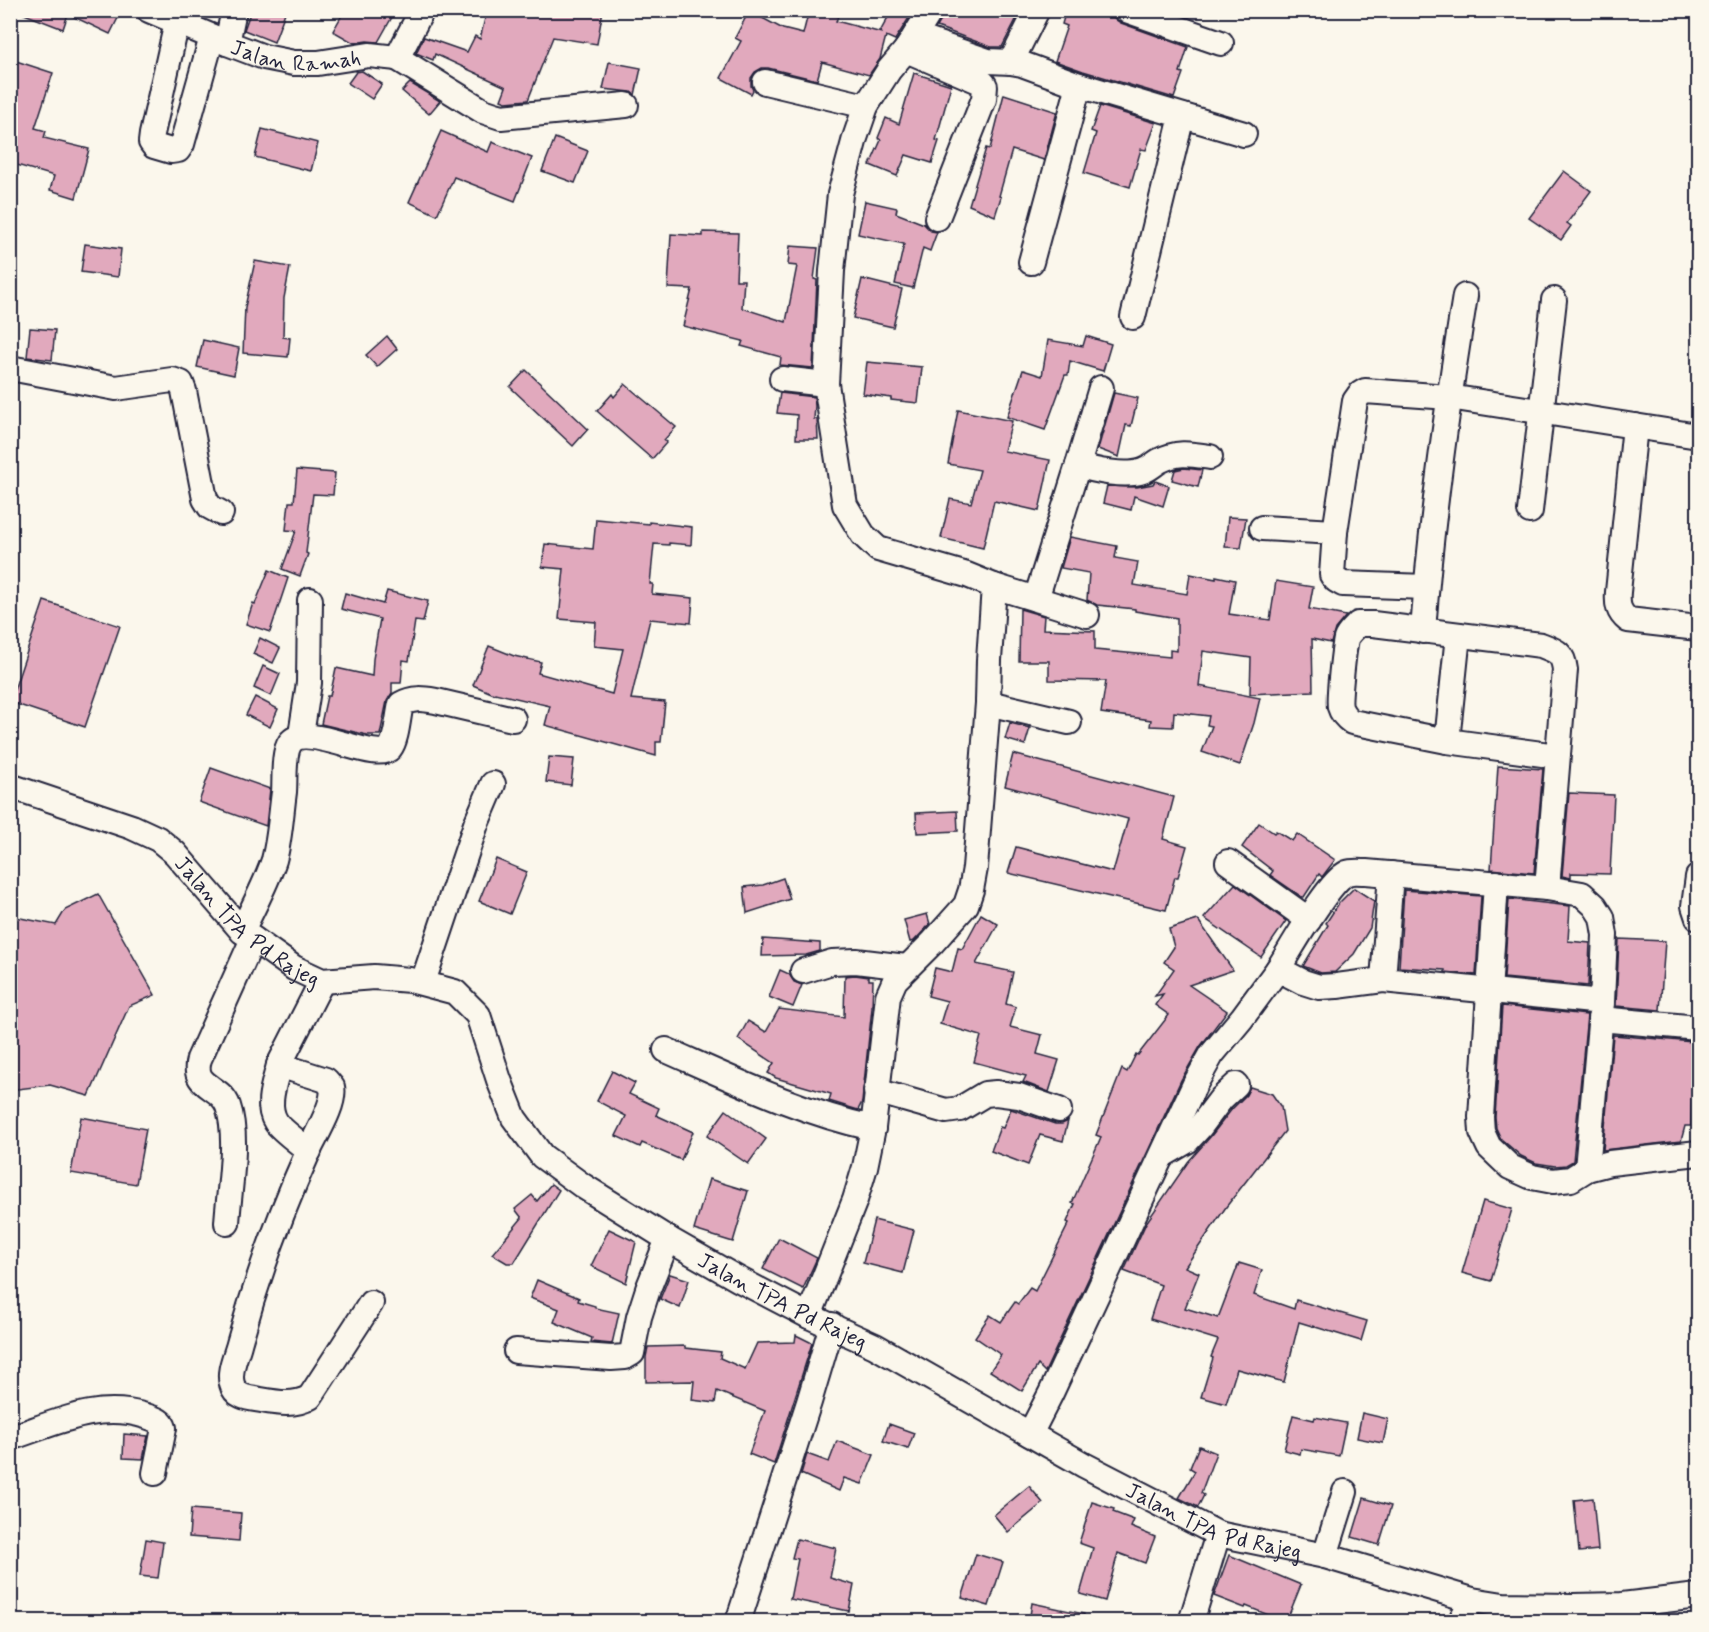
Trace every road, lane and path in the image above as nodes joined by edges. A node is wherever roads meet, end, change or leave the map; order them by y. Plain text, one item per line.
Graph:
1 (149, 10) edge
2 (234, 10) edge
3 (422, 10) edge
4 (931, 10) edge
5 (1037, 10) edge
6 (1126, 10) edge
7 (177, 22) junction
8 (219, 40) junction
9 (911, 43) junction
10 (1221, 43) dead end
11 (397, 58) junction
12 (1011, 62) junction
13 (765, 82) dead end
14 (1079, 85) junction
15 (626, 105) dead end
16 (866, 106) junction
17 (1182, 116) junction
18 (1244, 134) dead end
19 (938, 218) dead end
20 (1031, 262) dead end
21 (1465, 296) dead end
22 (1554, 300) dead end
23 (1133, 317) dead end
24 (10, 368) edge
25 (782, 379) dead end
26 (826, 384) junction
27 (1101, 387) dead end
28 (1449, 397) junction
29 (1541, 411) junction
30 (1635, 426) junction
31 (1698, 436) edge
32 (1210, 457) dead end
33 (1078, 465) junction
34 (1530, 511) dead end
35 (220, 513) dead end
36 (1262, 528) dead end
37 (1335, 532) junction
38 (994, 586) junction
39 (1426, 587) junction
40 (1036, 599) junction
41 (310, 600) dead end
42 (1087, 615) dead end
43 (1698, 628) edge
44 (1423, 631) junction
45 (1458, 635) junction
46 (988, 703) junction
47 (513, 719) dead end
48 (1069, 722) dead end
49 (301, 735) junction
50 (1447, 741) junction
51 (1557, 756) junction
52 (493, 784) dead end
53 (10, 786) edge
54 (1228, 862) dead end
55 (1391, 874) junction
56 (1698, 877) edge
57 (1496, 883) junction
58 (1547, 888) junction
59 (1698, 918) edge
60 (1309, 920) junction
61 (247, 935) junction
62 (906, 967) junction
63 (1278, 969) junction
64 (803, 971) dead end
65 (1383, 980) junction
66 (322, 981) junction
67 (423, 982) junction
68 (1489, 990) junction
69 (1601, 1011) junction
70 (1698, 1028) edge
71 (666, 1050) dead end
72 (279, 1065) junction
73 (1236, 1085) dead end
74 (876, 1091) junction
75 (1059, 1110) dead end
76 (873, 1128) junction
77 (1698, 1148) edge
78 (309, 1151) junction
79 (1698, 1154) edge
80 (1162, 1155) junction
81 (1587, 1168) junction
82 (227, 1223) dead end
83 (668, 1239) junction
84 (371, 1303) dead end
85 (809, 1316) junction
86 (832, 1325) junction
87 (516, 1351) dead end
88 (1030, 1434) junction
89 (10, 1438) edge
90 (155, 1473) dead end
91 (1346, 1492) dead end
92 (1218, 1533) junction
93 (1325, 1556) junction
94 (1698, 1596) edge
95 (1472, 1600) junction
96 (1502, 1613) edge
97 (738, 1622) edge
98 (1191, 1622) edge
99 (1460, 1622) edge

1 - 7 street, Jalan Ramah
2 - 8 street
3 - 11 street
4 - 9 street
5 - 12 street
6 - 10 street
7 - 8 street, Jalan Ramah
7 - 8 street
8 - 11 street, Jalan Ramah
9 - 12 street
9 - 16 street
9 - 19 street
11 - 15 street
12 - 14 street
13 - 16 street
14 - 17 street
14 - 20 street
16 - 26 street
17 - 18 street
17 - 23 street
21 - 28 street
22 - 29 street
24 - 35 street
25 - 26 street
26 - 38 street
27 - 33 street
28 - 29 street
28 - 37 street
28 - 39 street
29 - 30 street
29 - 34 street
30 - 31 street
30 - 43 street
32 - 33 street
33 - 40 street
36 - 37 street
37 - 39 street
38 - 40 street
38 - 46 street
39 - 44 street
40 - 42 street
41 - 49 street
44 - 45 street
44 - 50 street
45 - 50 street
45 - 51 street
46 - 48 street
46 - 62 street
47 - 49 street
49 - 61 street
50 - 51 street
51 - 58 street
52 - 67 street
53 - 61 street, Jalan TPA Pd Rajeg
54 - 60 street
55 - 57 street
55 - 60 street
55 - 65 street
56 - 59 street
57 - 58 street
57 - 68 street
58 - 69 street
60 - 63 street
61 - 66 street, Jalan TPA Pd Rajeg
61 - 82 street
62 - 64 street
62 - 74 street
63 - 65 street
63 - 80 street
65 - 68 street
66 - 67 street, Jalan TPA Pd Rajeg
66 - 72 street
67 - 83 street, Jalan TPA Pd Rajeg
68 - 69 street
68 - 81 street
69 - 70 street
69 - 81 street
71 - 76 street
72 - 78 street
72 - 78 street
73 - 80 street
74 - 75 street
74 - 76 street
76 - 85 street
77 - 79 street
78 - 84 street
79 - 81 street
80 - 88 street
83 - 85 street, Jalan TPA Pd Rajeg
83 - 87 street
85 - 86 street, Jalan TPA Pd Rajeg
86 - 88 street, Jalan TPA Pd Rajeg
86 - 97 street
88 - 92 street, Jalan TPA Pd Rajeg
89 - 90 street
91 - 93 street
92 - 93 street, Jalan TPA Pd Rajeg
92 - 98 street
93 - 95 street, Jalan TPA Pd Rajeg
94 - 96 street, Jalan TPA Pd Rajeg
95 - 96 street, Jalan TPA Pd Rajeg
95 - 99 street

